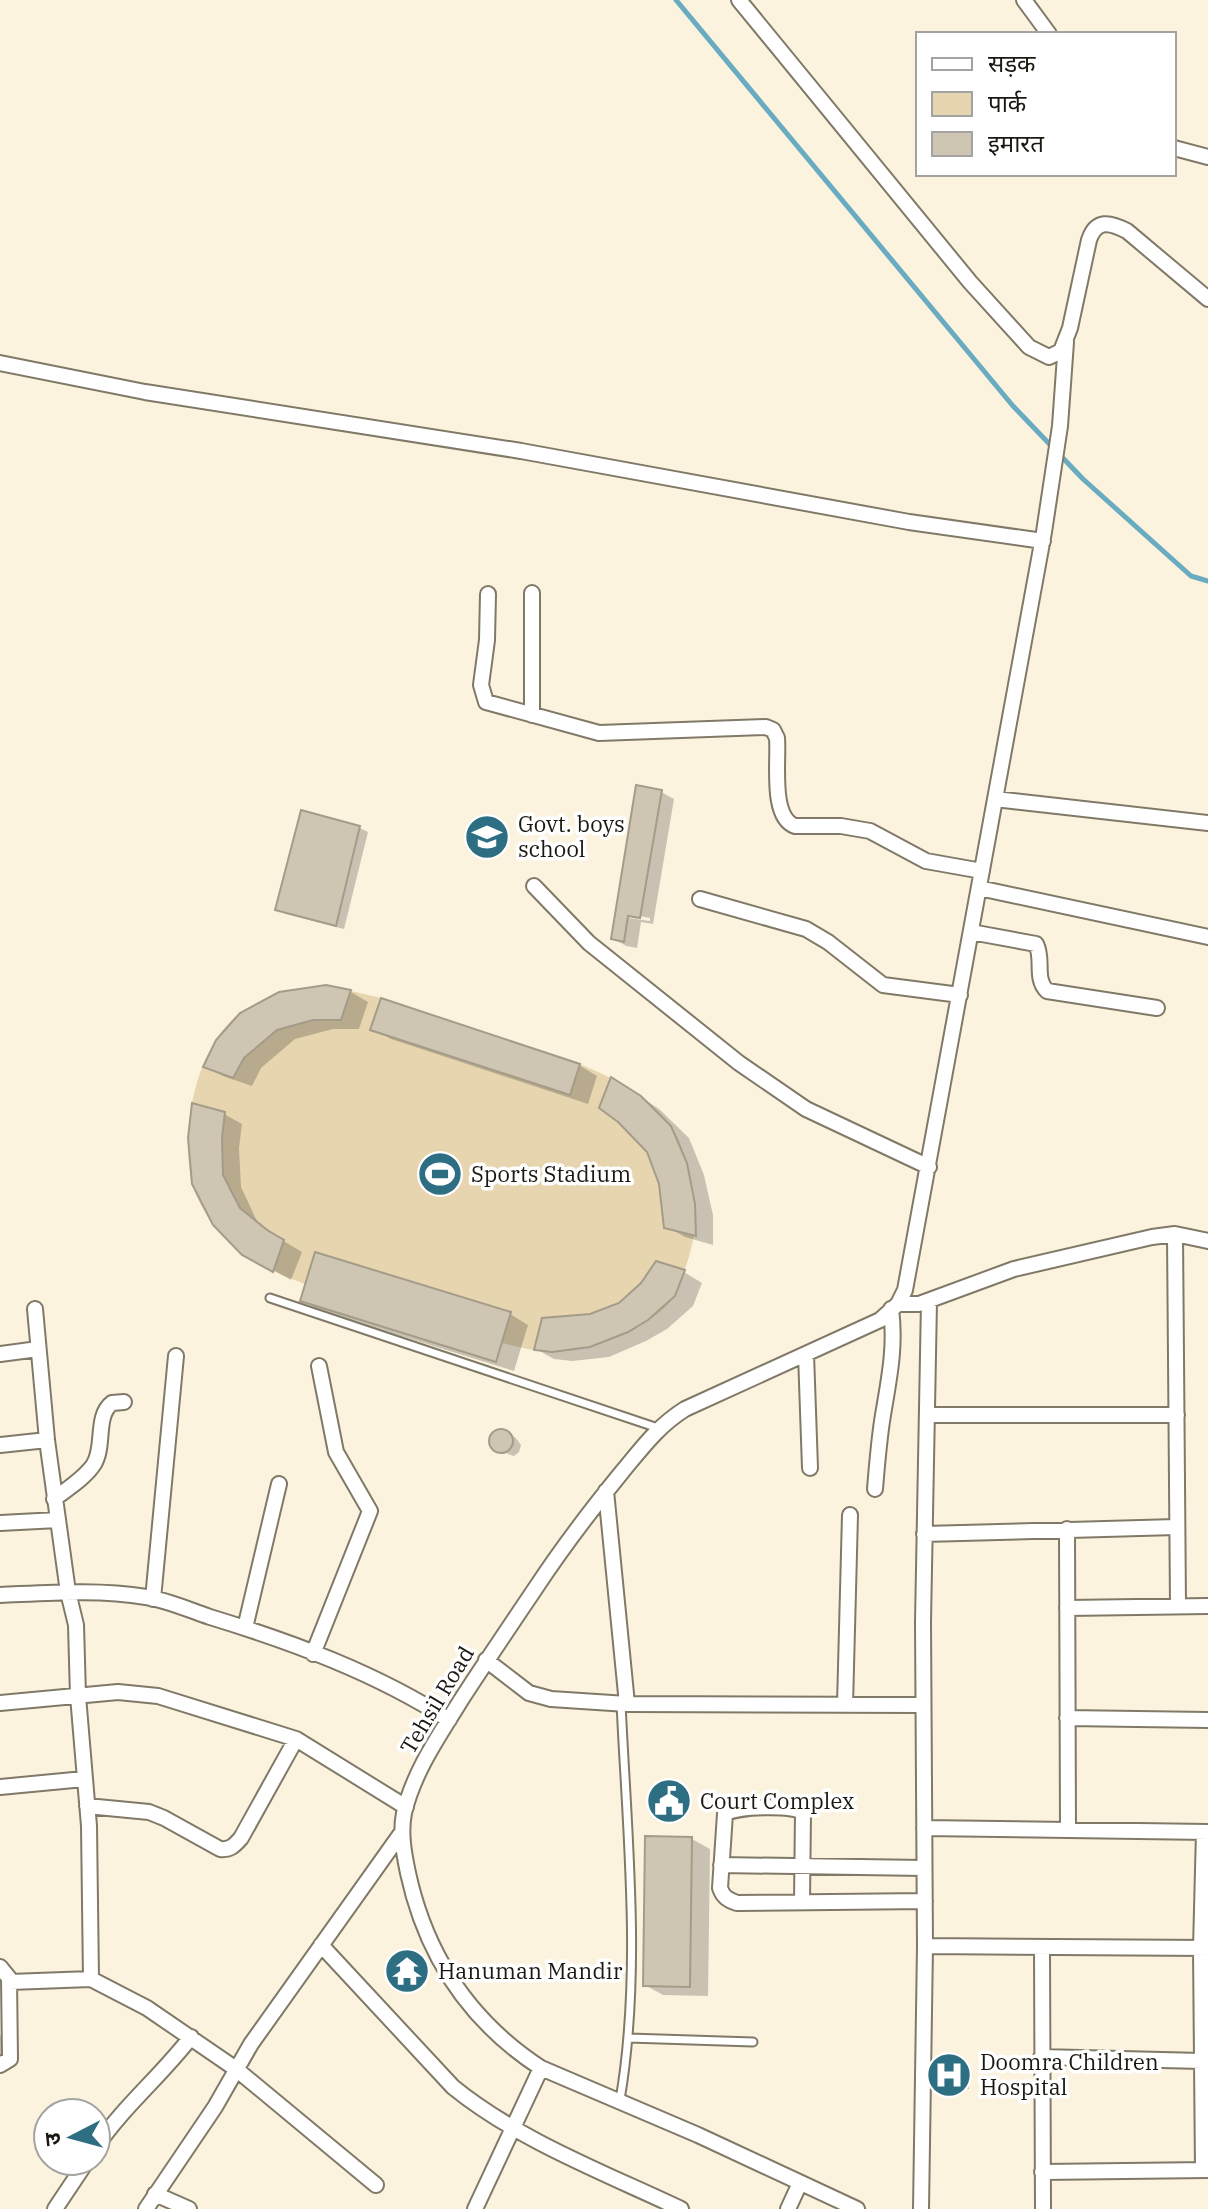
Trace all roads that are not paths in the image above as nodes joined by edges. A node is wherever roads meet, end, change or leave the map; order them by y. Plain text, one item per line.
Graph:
1 (739, 0) edge
2 (1024, 0) edge
3 (1048, 32) edge
4 (1176, 149) edge
5 (1208, 157) edge
6 (1208, 299) edge
7 (1066, 342) junction
8 (0, 363) edge
9 (1043, 537) junction
10 (532, 593) dead end
11 (488, 594) dead end
12 (532, 715) junction
13 (995, 799) junction
14 (1208, 823) edge
15 (982, 871) junction
16 (534, 886) dead end
17 (979, 888) junction
18 (700, 899) dead end
19 (971, 932) junction
20 (1208, 937) edge
21 (960, 995) junction
22 (1157, 1008) dead end
23 (929, 1167) junction
24 (1175, 1234) junction
25 (1208, 1241) edge
26 (270, 1298) dead end
27 (929, 1301) junction
28 (895, 1307) junction
29 (35, 1309) dead end
30 (38, 1349) junction
31 (0, 1354) edge
32 (806, 1354) junction
33 (176, 1356) dead end
34 (319, 1366) dead end
35 (124, 1402) dead end
36 (927, 1415) junction
37 (1177, 1415) junction
38 (658, 1428) junction
39 (47, 1440) junction
40 (0, 1445) edge
41 (810, 1468) dead end
42 (279, 1484) dead end
43 (875, 1489) dead end
44 (606, 1491) junction
45 (54, 1499) junction
46 (850, 1515) dead end
47 (58, 1520) junction
48 (0, 1523) edge
49 (1176, 1527) junction
50 (1067, 1529) junction
51 (924, 1534) junction
52 (68, 1592) junction
53 (0, 1595) edge
54 (153, 1599) junction
55 (1178, 1606) junction
56 (1208, 1606) edge
57 (1067, 1608) junction
58 (245, 1628) junction
59 (313, 1654) junction
60 (486, 1660) junction
61 (78, 1696) junction
62 (0, 1703) edge
63 (624, 1704) junction
64 (845, 1705) junction
65 (923, 1705) junction
66 (1067, 1718) junction
67 (449, 1720) junction
68 (1208, 1720) edge
69 (296, 1739) junction
70 (84, 1779) junction
71 (0, 1787) edge
72 (87, 1806) junction
73 (406, 1807) junction
74 (924, 1828) junction
75 (1068, 1830) junction
76 (402, 1832) junction
77 (1206, 1832) edge
78 (721, 1865) junction
79 (803, 1866) junction
80 (924, 1868) junction
81 (925, 1901) junction
82 (802, 1902) junction
83 (321, 1945) junction
84 (925, 1946) junction
85 (1042, 1947) junction
86 (1205, 1948) edge
87 (0, 1967) edge
88 (91, 1979) junction
89 (10, 1982) junction
90 (191, 2037) junction
91 (629, 2038) junction
92 (753, 2042) dead end
93 (1041, 2057) junction
94 (1202, 2061) junction
95 (0, 2065) edge
96 (541, 2068) junction
97 (236, 2069) junction
98 (620, 2103) junction
99 (112, 2126) edge
100 (512, 2128) junction
101 (1206, 2170) edge
102 (1042, 2172) junction
103 (76, 2177) edge
104 (800, 2183) junction
105 (376, 2185) dead end
106 (155, 2194) junction
107 (55, 2209) edge
108 (146, 2209) edge
109 (189, 2209) edge
110 (475, 2209) edge
111 (681, 2209) edge
112 (788, 2209) edge
113 (857, 2209) edge
114 (921, 2209) edge
115 (1043, 2209) edge

1 - 7 street
2 - 3 street
4 - 5 street
6 - 7 street
7 - 9 street
8 - 9 street
9 - 13 street
10 - 12 street
11 - 12 street
12 - 15 street
13 - 14 street
13 - 15 street
15 - 17 street
16 - 23 street
17 - 19 street
17 - 20 street
18 - 21 street
19 - 21 street
19 - 22 street
21 - 23 street
23 - 28 street
24 - 25 street
24 - 27 street
24 - 37 street
26 - 38 lane
27 - 28 street
27 - 36 street
28 - 32 street, Tehsil Road
28 - 43 street
29 - 30 street
30 - 31 street
30 - 39 street
32 - 38 street, Tehsil Road
32 - 41 street
33 - 54 street
34 - 59 street
35 - 45 street
36 - 37 street
36 - 51 street
37 - 49 street
38 - 44 street, Tehsil Road
39 - 40 street
39 - 45 street
42 - 58 street
44 - 60 street, Tehsil Road
44 - 63 street
45 - 47 street
46 - 64 street
47 - 48 street
47 - 52 street
49 - 50 street
49 - 55 street
50 - 51 street
50 - 57 street
51 - 65 street
52 - 53 street
52 - 54 street
52 - 61 street
54 - 58 street
55 - 56 street
55 - 57 street
57 - 66 street
58 - 59 street
59 - 67 street
60 - 63 street
60 - 67 street, Tehsil Road
61 - 62 street
61 - 69 street
61 - 70 street
63 - 64 street
63 - 91 lane
64 - 65 street
65 - 74 street
66 - 68 street
66 - 75 street
67 - 73 street, Tehsil Road
69 - 72 street
69 - 73 street
70 - 71 street
70 - 72 street
72 - 88 street
73 - 76 street, Tehsil Road
74 - 75 street
74 - 80 street
75 - 77 street
76 - 83 street
76 - 96 street, Tehsil Road
77 - 86 street
78 - 79 street
78 - 79 street
78 - 82 street
79 - 80 street
79 - 82 street
80 - 81 street
81 - 82 street
81 - 84 street
83 - 97 street
83 - 100 street
84 - 85 street
84 - 114 street
85 - 86 street
85 - 93 street
86 - 94 street
87 - 89 street
88 - 89 street
88 - 90 street
89 - 95 street
90 - 97 street
90 - 99 street
91 - 92 lane
91 - 98 lane
93 - 94 street
93 - 102 street
94 - 101 street
96 - 98 street, Tehsil Road
96 - 100 street
97 - 105 street
97 - 106 street
98 - 104 street, Tehsil Road
100 - 110 street
100 - 111 street
101 - 102 street
102 - 115 street
103 - 107 street
104 - 112 street
104 - 113 street, Tehsil Road
106 - 108 street
106 - 109 street

